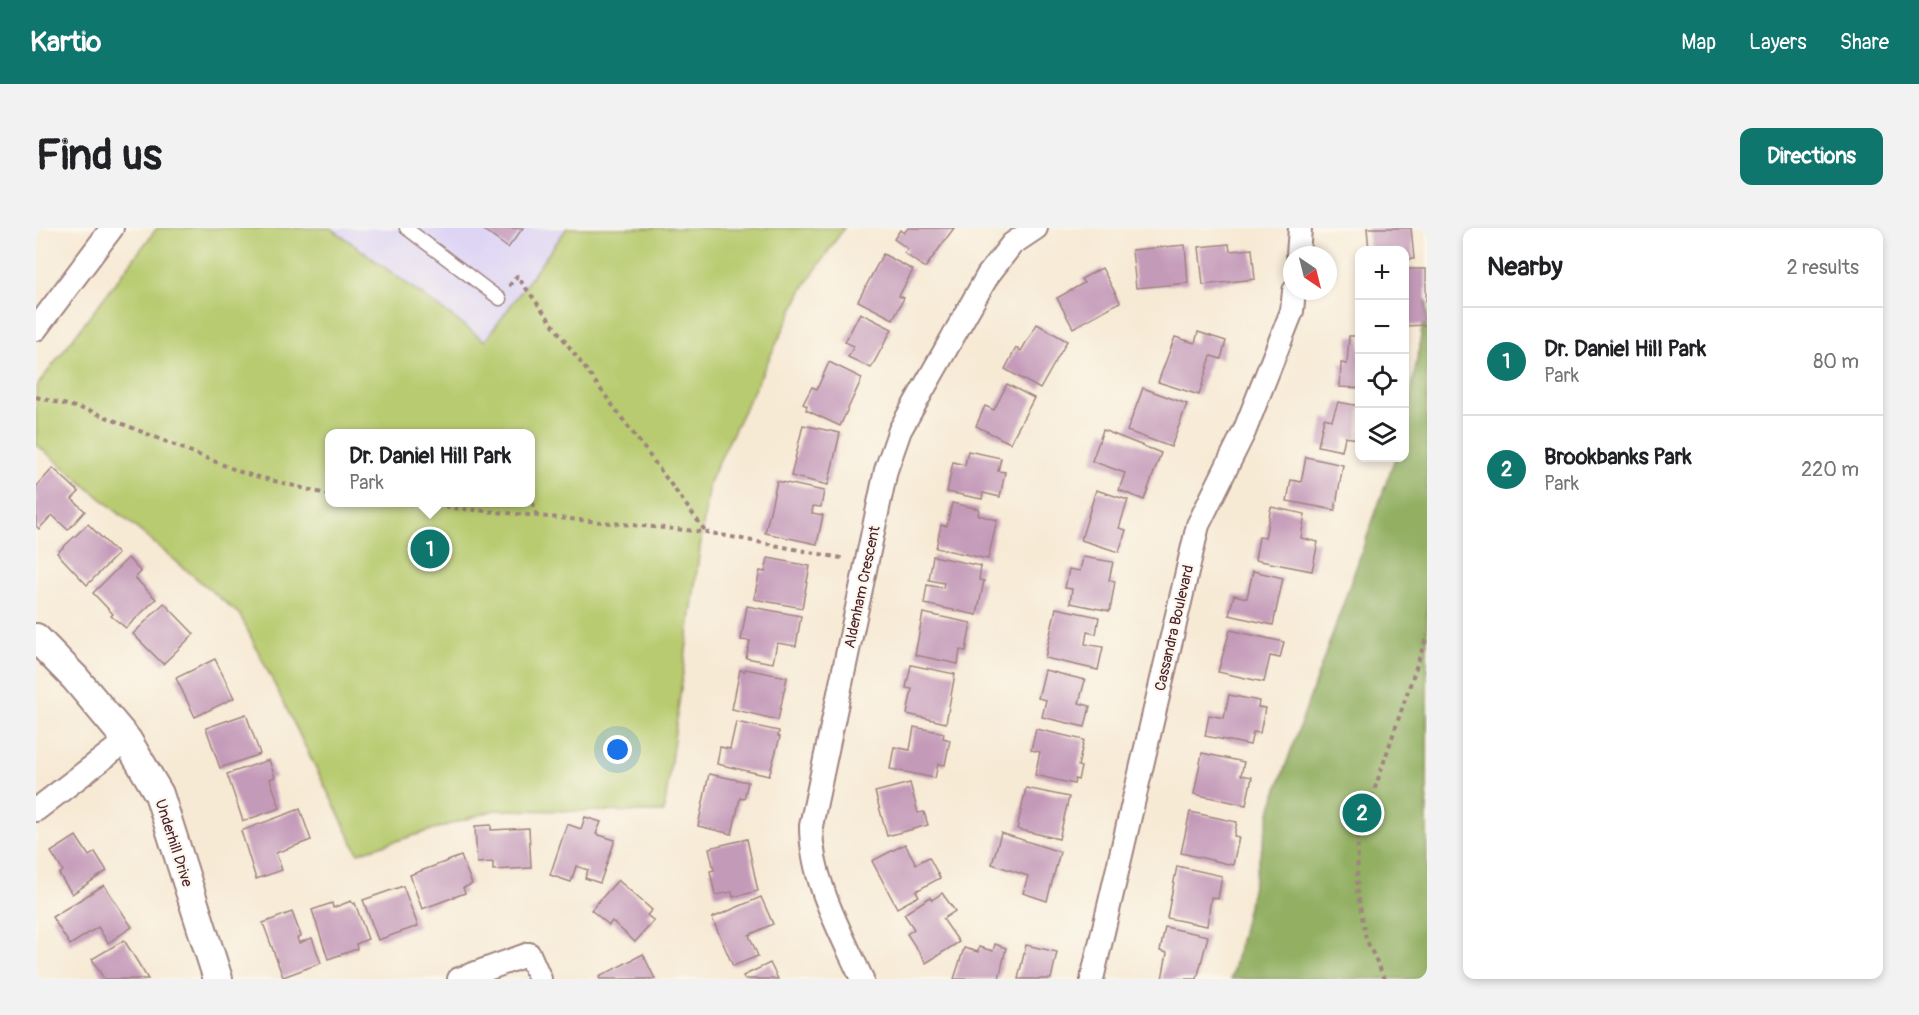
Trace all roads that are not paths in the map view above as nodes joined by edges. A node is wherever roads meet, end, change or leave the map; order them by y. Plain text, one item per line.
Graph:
1 (112, 228) edge
2 (406, 228) edge
3 (1036, 228) edge
4 (1300, 228) edge
5 (1299, 246) edge
6 (500, 299) road end
7 (1293, 300) edge
8 (36, 329) edge
9 (36, 638) edge
10 (127, 740) junction
11 (36, 810) edge
12 (218, 979) edge
13 (459, 979) edge
14 (540, 979) edge
15 (862, 979) edge
16 (1092, 979) edge

1 - 8 street
2 - 6 lane
3 - 15 street, Aldenham Crescent
4 - 5 street
7 - 16 street, Cassandra Boulevard
9 - 10 street, Underhill Drive
10 - 11 street
10 - 12 street, Underhill Drive
13 - 14 street

